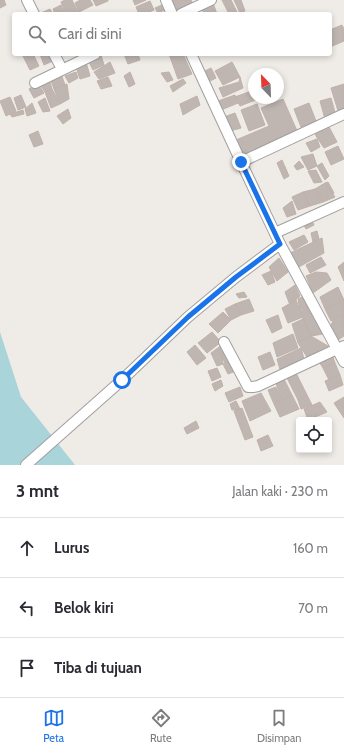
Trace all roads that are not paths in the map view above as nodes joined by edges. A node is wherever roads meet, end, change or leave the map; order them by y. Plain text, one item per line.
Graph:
1 (27, 0) edge
2 (166, 0) edge
3 (211, 0) edge
4 (33, 12) edge
5 (171, 12) edge
6 (185, 12) edge
7 (55, 56) edge
8 (91, 56) edge
9 (192, 56) edge
10 (62, 69) junction
11 (35, 83) dead end
12 (344, 114) edge
13 (241, 162) junction
14 (344, 202) edge
15 (275, 233) junction
16 (280, 244) junction
17 (224, 342) dead end
18 (340, 347) edge
19 (344, 362) edge
20 (26, 465) edge

1 - 4 street
2 - 5 street
3 - 6 street
7 - 10 street
8 - 10 street
9 - 13 street
10 - 11 street
12 - 13 street
13 - 15 street
14 - 15 street
15 - 16 street
16 - 18 street
16 - 20 street
17 - 18 street
18 - 19 street

